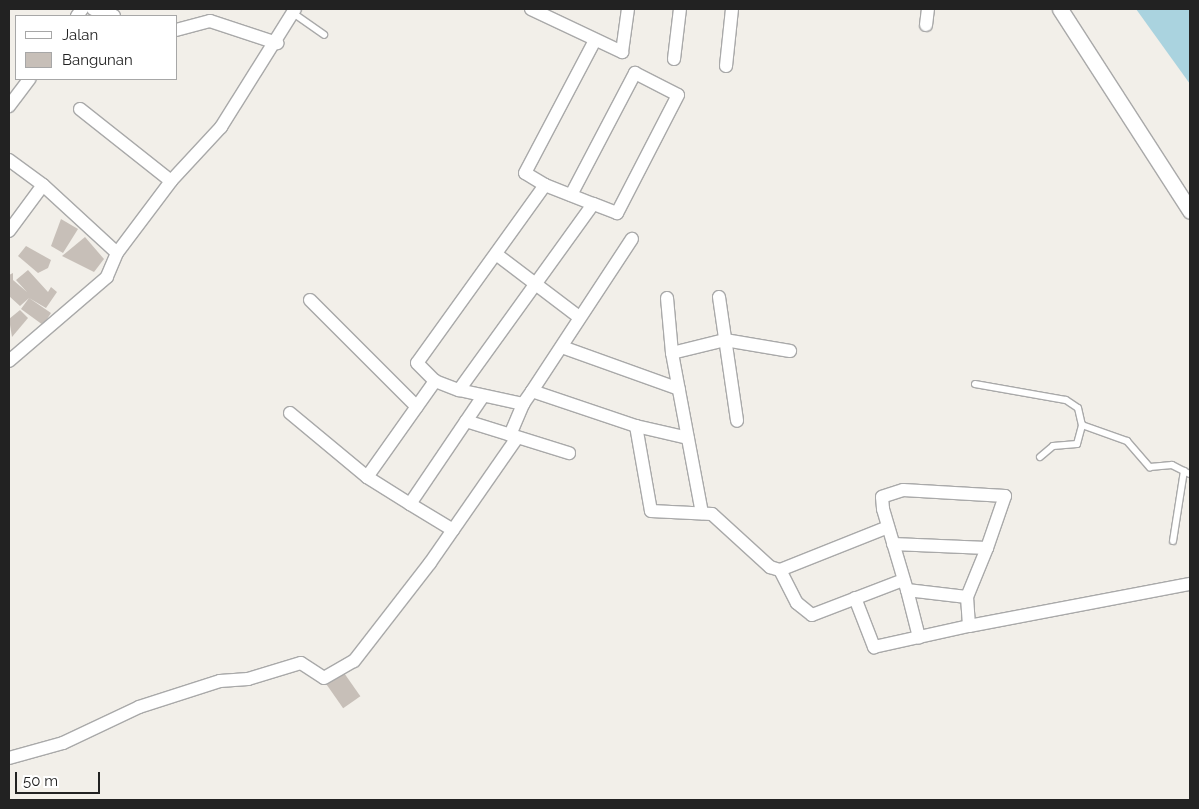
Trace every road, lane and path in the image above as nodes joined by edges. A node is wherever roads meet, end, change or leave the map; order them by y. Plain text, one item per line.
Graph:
1 (93, 9) edge
2 (531, 9) edge
3 (628, 9) edge
4 (680, 9) edge
5 (732, 9) edge
6 (925, 9) edge
7 (1060, 9) edge
8 (294, 11) edge
9 (111, 15) edge
10 (926, 25) dead end
11 (178, 29) edge
12 (324, 35) dead end
13 (595, 40) junction
14 (277, 43) junction
15 (674, 59) dead end
16 (726, 66) dead end
17 (28, 80) edge
18 (9, 106) edge
19 (80, 108) dead end
20 (9, 160) edge
21 (171, 181) junction
22 (43, 185) junction
23 (545, 185) junction
24 (571, 195) junction
25 (593, 204) junction
26 (1190, 211) edge
27 (9, 231) edge
28 (632, 239) dead end
29 (117, 254) junction
30 (496, 254) junction
31 (537, 287) junction
32 (719, 297) dead end
33 (667, 298) dead end
34 (310, 300) dead end
35 (579, 317) junction
36 (725, 340) junction
37 (562, 347) junction
38 (790, 351) dead end
39 (672, 353) junction
40 (9, 361) edge
41 (435, 381) junction
42 (975, 384) dead end
43 (679, 388) junction
44 (459, 390) junction
45 (532, 391) junction
46 (483, 396) junction
47 (523, 404) junction
48 (417, 407) junction
49 (290, 413) dead end
50 (466, 421) junction
51 (737, 421) dead end
52 (1082, 425) junction
53 (636, 426) junction
54 (514, 436) junction
55 (688, 438) junction
56 (569, 453) dead end
57 (1040, 457) dead end
58 (1187, 472) edge
59 (367, 477) junction
60 (410, 504) junction
61 (702, 513) junction
62 (888, 528) junction
63 (453, 530) junction
64 (1173, 541) dead end
65 (893, 544) junction
66 (987, 548) junction
67 (780, 570) junction
68 (1190, 584) edge
69 (905, 585) junction
70 (967, 597) junction
71 (855, 598) junction
72 (969, 626) junction
73 (919, 637) junction
74 (9, 758) edge

1 - 9 street
2 - 13 street
3 - 13 street
4 - 15 street
5 - 16 street
6 - 10 street
7 - 26 street
8 - 12 lane
8 - 14 street
11 - 14 street
13 - 23 street
14 - 21 street
17 - 18 street
19 - 21 street
20 - 22 street
21 - 29 street
22 - 27 street
22 - 29 street
23 - 24 street
23 - 30 street
24 - 25 street
24 - 25 street
25 - 31 street
28 - 35 street
29 - 40 street
30 - 31 street
30 - 41 street
31 - 35 street
31 - 44 street
32 - 36 street
33 - 39 street
34 - 48 street
35 - 37 street
36 - 38 street
36 - 39 street
36 - 51 street
37 - 43 street
37 - 45 street
39 - 43 street
41 - 44 street
41 - 48 street
42 - 52 lane
43 - 55 street
44 - 46 street
45 - 47 street
45 - 53 street
46 - 47 street
46 - 50 street
47 - 54 street
48 - 59 street
49 - 59 street
50 - 54 street
50 - 60 street
52 - 57 lane
52 - 58 lane
53 - 55 street
53 - 61 street
54 - 56 street
54 - 63 street
55 - 61 street
58 - 64 lane
59 - 60 street
60 - 63 street
61 - 67 street
62 - 65 street
62 - 66 street
62 - 67 street
63 - 74 street
65 - 66 street
65 - 69 street
66 - 70 street
67 - 71 street
68 - 72 street
69 - 70 street
69 - 71 street
69 - 73 street
70 - 72 street
71 - 73 street
72 - 73 street

